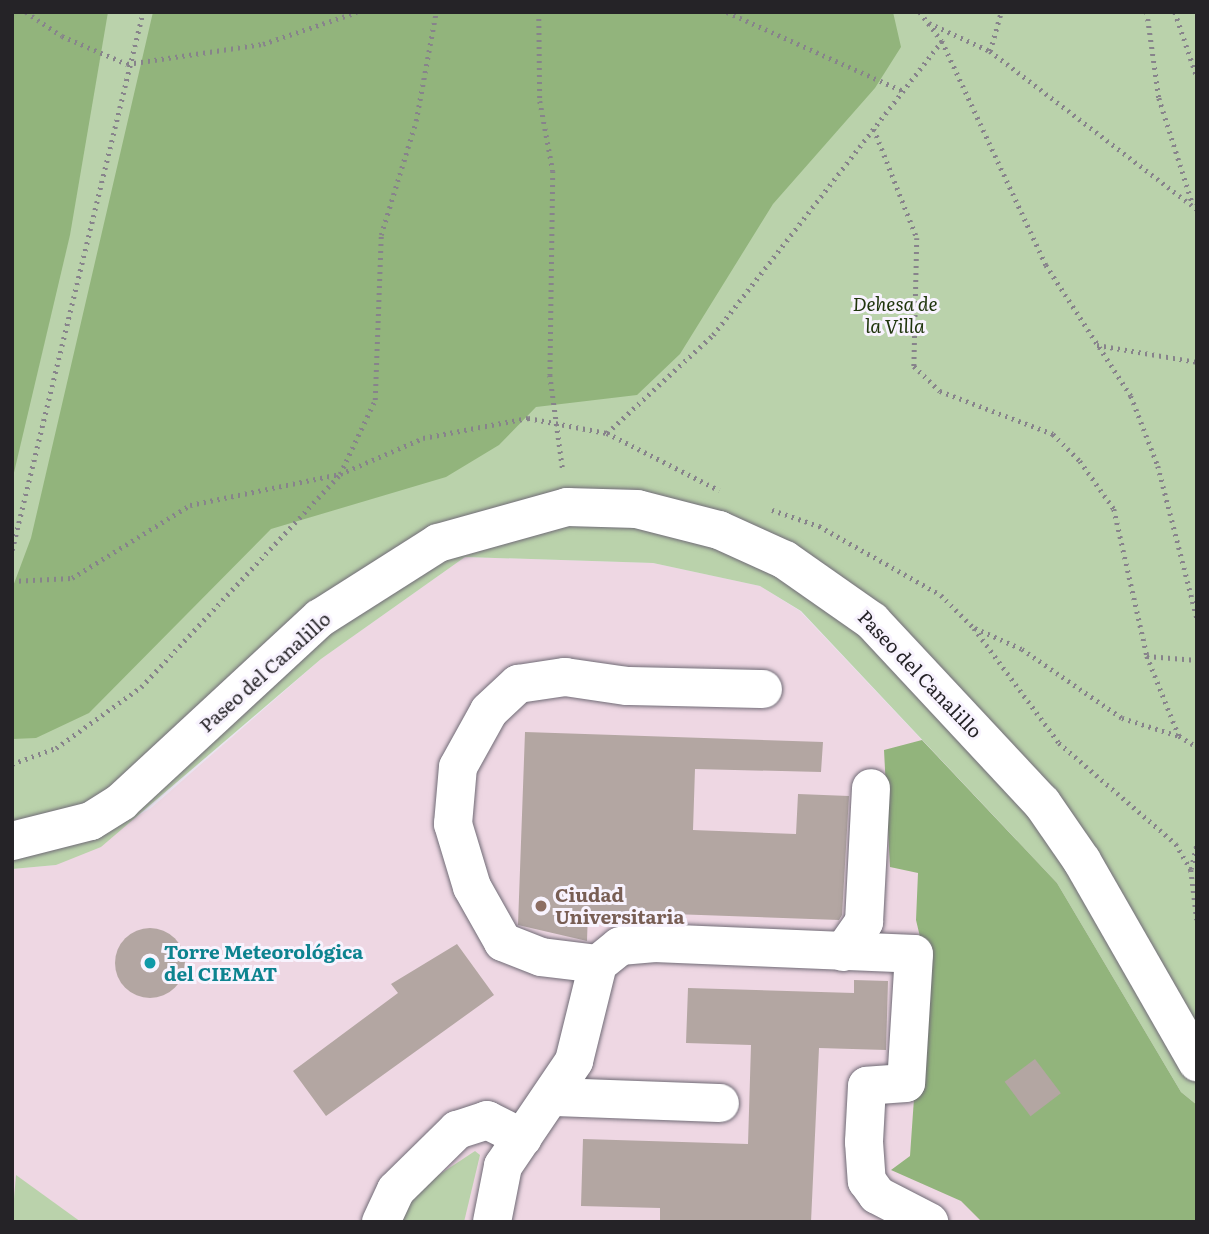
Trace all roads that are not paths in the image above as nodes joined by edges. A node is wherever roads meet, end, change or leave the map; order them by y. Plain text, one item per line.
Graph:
1 (763, 689) dead end
2 (871, 788) dead end
3 (12, 841) edge
4 (843, 953) junction
5 (598, 964) junction
6 (1197, 1062) edge
7 (554, 1097) junction
8 (720, 1103) dead end
9 (523, 1138) junction
10 (381, 1222) edge
11 (492, 1222) edge
12 (929, 1222) edge

1 - 5 street
2 - 4 street
3 - 6 street, Paseo del Canalillo
4 - 5 street
4 - 12 street
5 - 7 street
7 - 8 street
7 - 9 street
9 - 10 street
9 - 11 street

